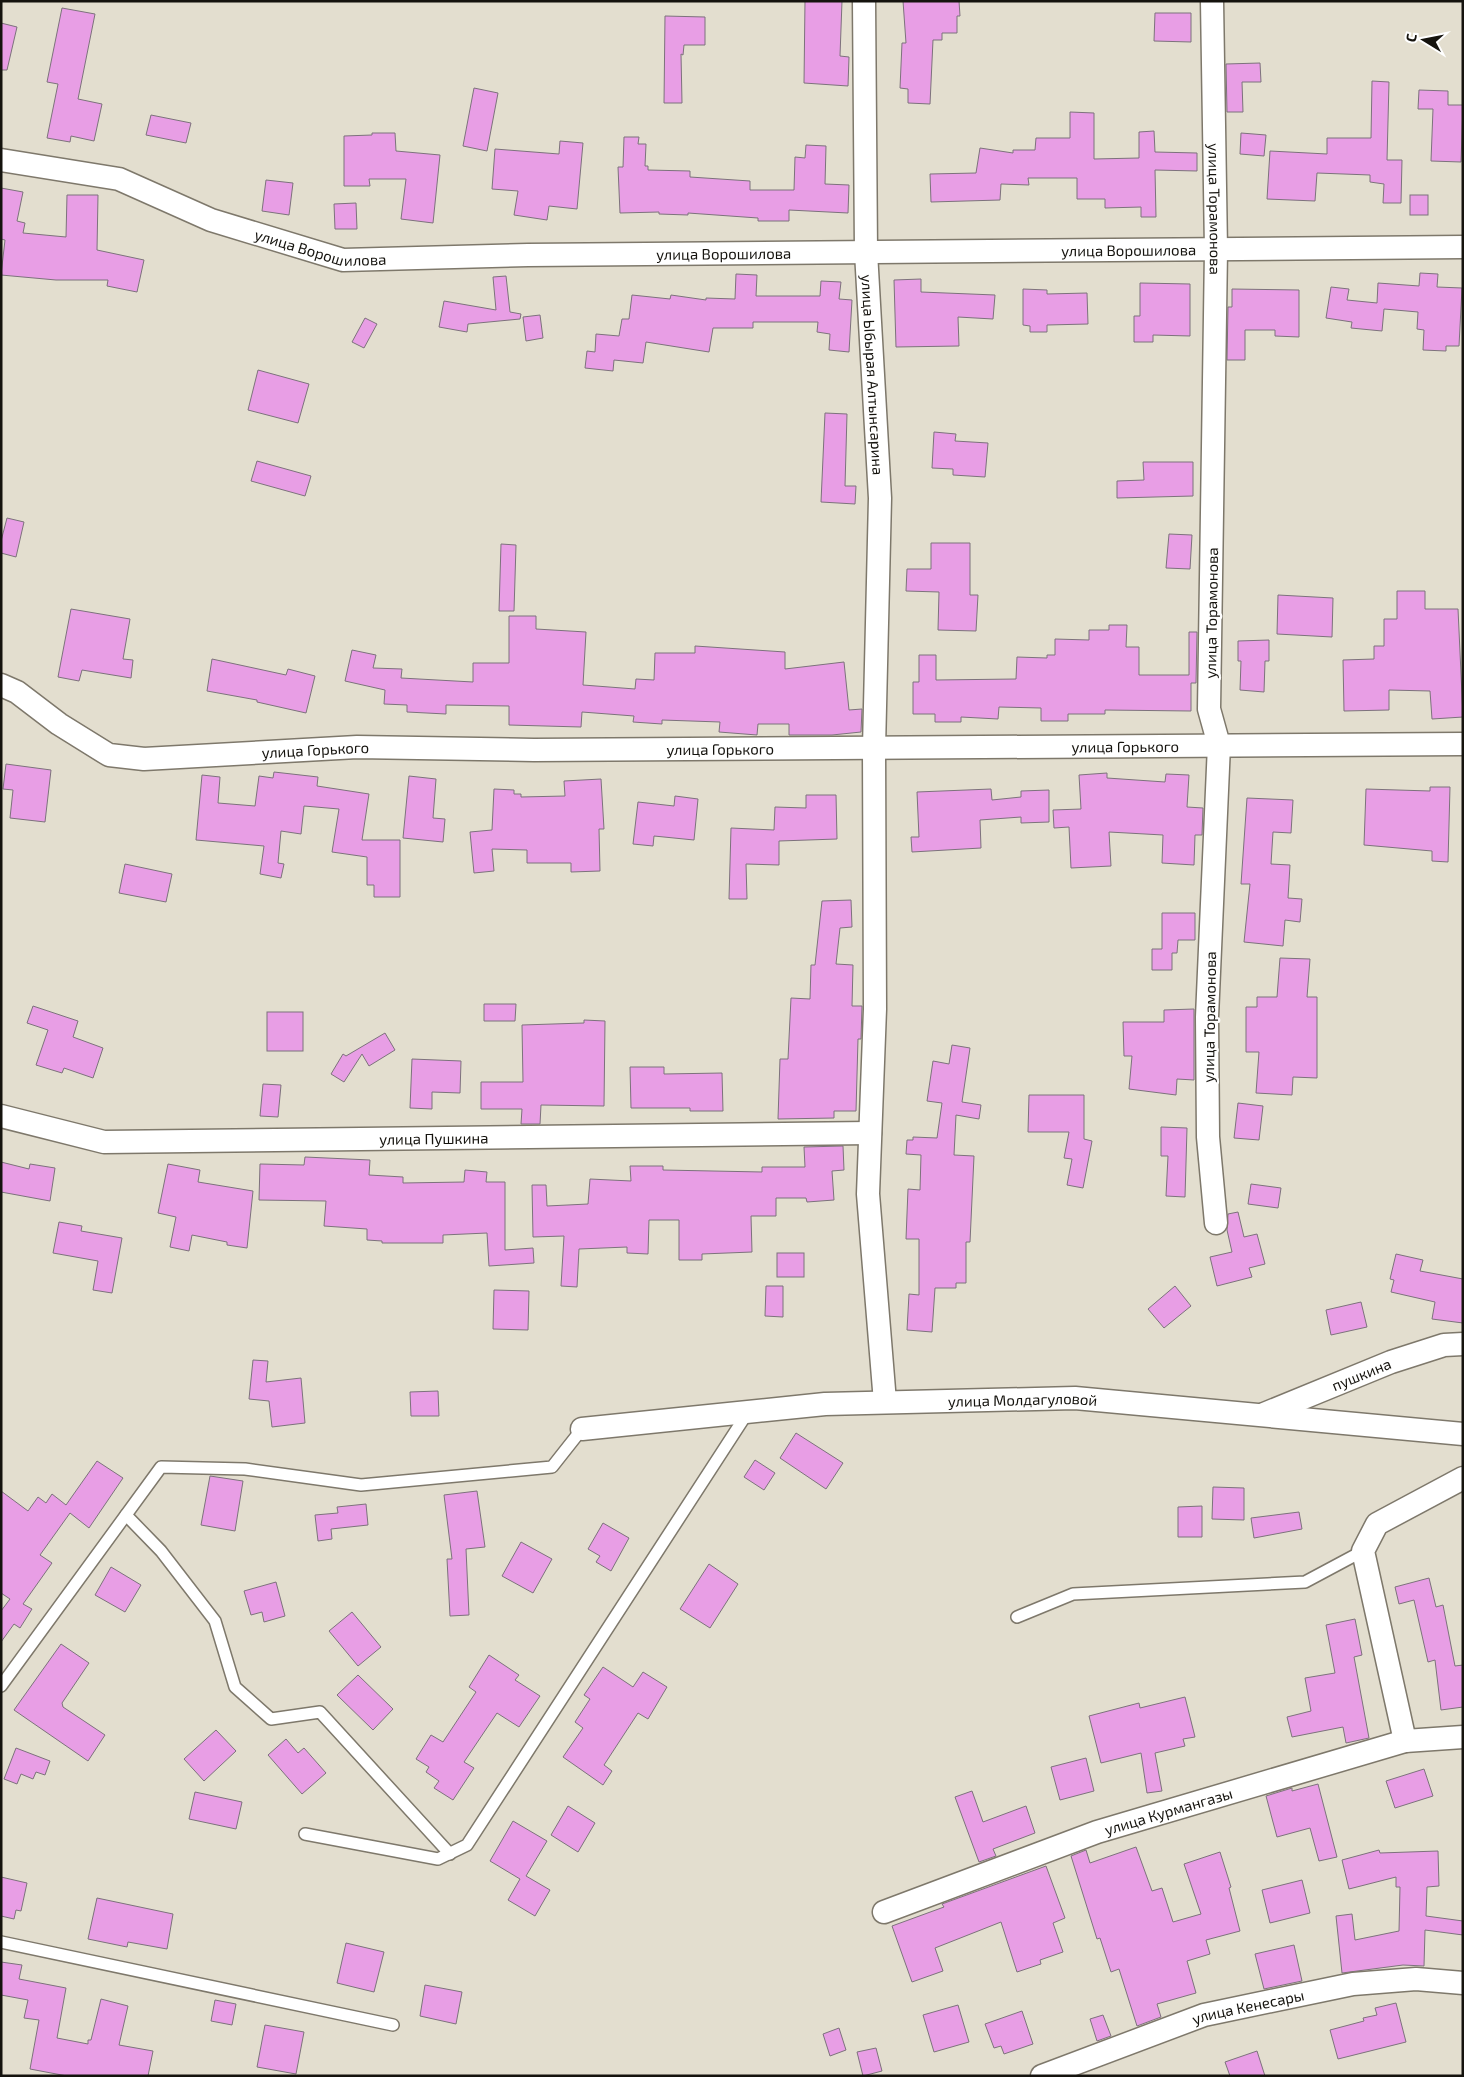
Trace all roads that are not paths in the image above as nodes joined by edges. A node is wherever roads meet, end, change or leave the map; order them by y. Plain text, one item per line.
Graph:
1 (864, 1) edge
2 (1212, 1) edge
3 (1, 160) edge
4 (1463, 247) edge
5 (1216, 250) junction
6 (866, 252) junction
7 (1, 685) edge
8 (1463, 744) edge
9 (1219, 746) junction
10 (874, 748) junction
11 (1, 1116) edge
12 (870, 1134) junction
13 (1216, 1223) dead end
14 (1463, 1344) edge
15 (885, 1402) junction
16 (748, 1412) junction
17 (1262, 1415) junction
18 (582, 1429) joint
19 (1463, 1434) edge
20 (1463, 1478) edge
21 (126, 1515) junction
22 (1363, 1551) junction
23 (1017, 1617) dead end
24 (1, 1686) edge
25 (1463, 1737) edge
26 (1405, 1742) junction
27 (305, 1834) dead end
28 (450, 1854) junction
29 (884, 1912) dead end
30 (1, 1942) edge
31 (1463, 1983) edge
32 (393, 2025) dead end
33 (1042, 2076) edge

1 - 6 street, улица Ыбырая Алтынсарина
2 - 5 street, улица Торамонова
3 - 6 street, улица Ворошилова
4 - 5 street, улица Ворошилова
5 - 6 street, улица Ворошилова
5 - 9 street, улица Торамонова
6 - 10 street, улица Ыбырая Алтынсарина
7 - 10 street, улица Горького
8 - 9 street, улица Горького
9 - 10 street, улица Горького
9 - 13 street, улица Торамонова
10 - 12 street, улица Ыбырая Алтынсарина
11 - 12 street, улица Пушкина
12 - 15 street, улица Ыбырая Алтынсарина
14 - 17 street, пушкина
15 - 16 street, улица Молдагуловой
15 - 17 street, улица Молдагуловой
16 - 18 street, улица Молдагуловой
16 - 28 lane
17 - 19 street, улица Молдагуловой
18 - 21 lane
20 - 22 street
21 - 24 lane
21 - 28 lane
22 - 23 lane
22 - 26 street
25 - 26 street, улица Курмангазы
26 - 29 street, улица Курмангазы
27 - 28 lane
30 - 32 lane
31 - 33 street, улица Кенесары

